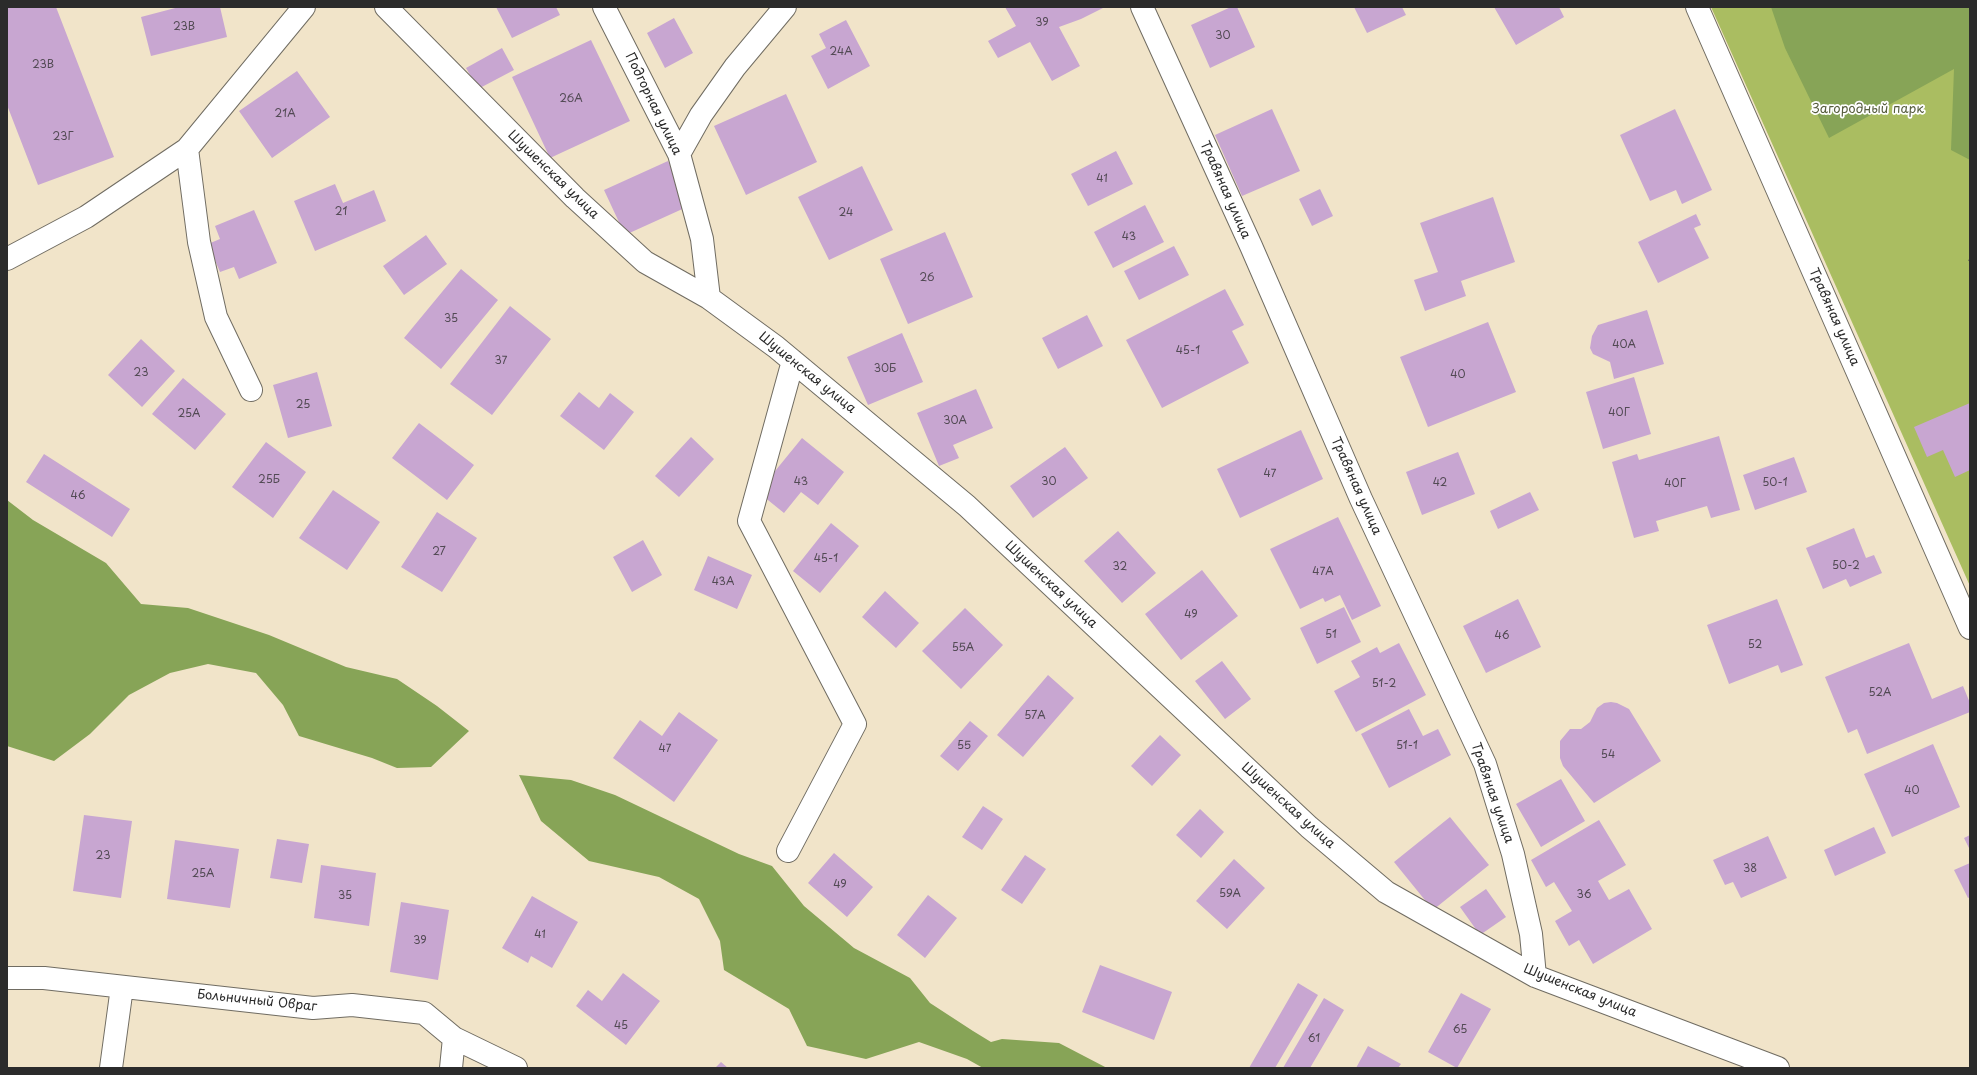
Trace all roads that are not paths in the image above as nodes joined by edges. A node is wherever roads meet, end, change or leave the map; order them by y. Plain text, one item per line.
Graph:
1 (304, 7) edge
2 (386, 7) edge
3 (604, 7) edge
4 (785, 7) edge
5 (1142, 7) edge
6 (1697, 7) edge
7 (187, 149) junction
8 (679, 154) junction
9 (7, 259) edge
10 (709, 298) junction
11 (793, 361) junction
12 (251, 390) dead end
13 (1970, 628) edge
14 (788, 851) dead end
15 (1535, 976) junction
16 (7, 978) edge
17 (122, 987) junction
18 (454, 1038) junction
19 (111, 1068) edge
20 (451, 1068) edge
21 (516, 1068) edge
22 (1778, 1068) edge

1 - 7 street
2 - 10 street, Шушенская улица
3 - 8 street, Подгорная улица
4 - 8 street
5 - 15 street, Травяная улица
6 - 13 street, Травяная улица
7 - 9 street
7 - 12 street
8 - 10 street, Подгорная улица
10 - 11 street, Шушенская улица
11 - 14 street
11 - 15 street, Шушенская улица
15 - 22 street, Шушенская улица
16 - 17 street, Больничный Овраг
17 - 18 street, Больничный Овраг
17 - 19 street
18 - 20 street
18 - 21 street, Больничный Овраг

